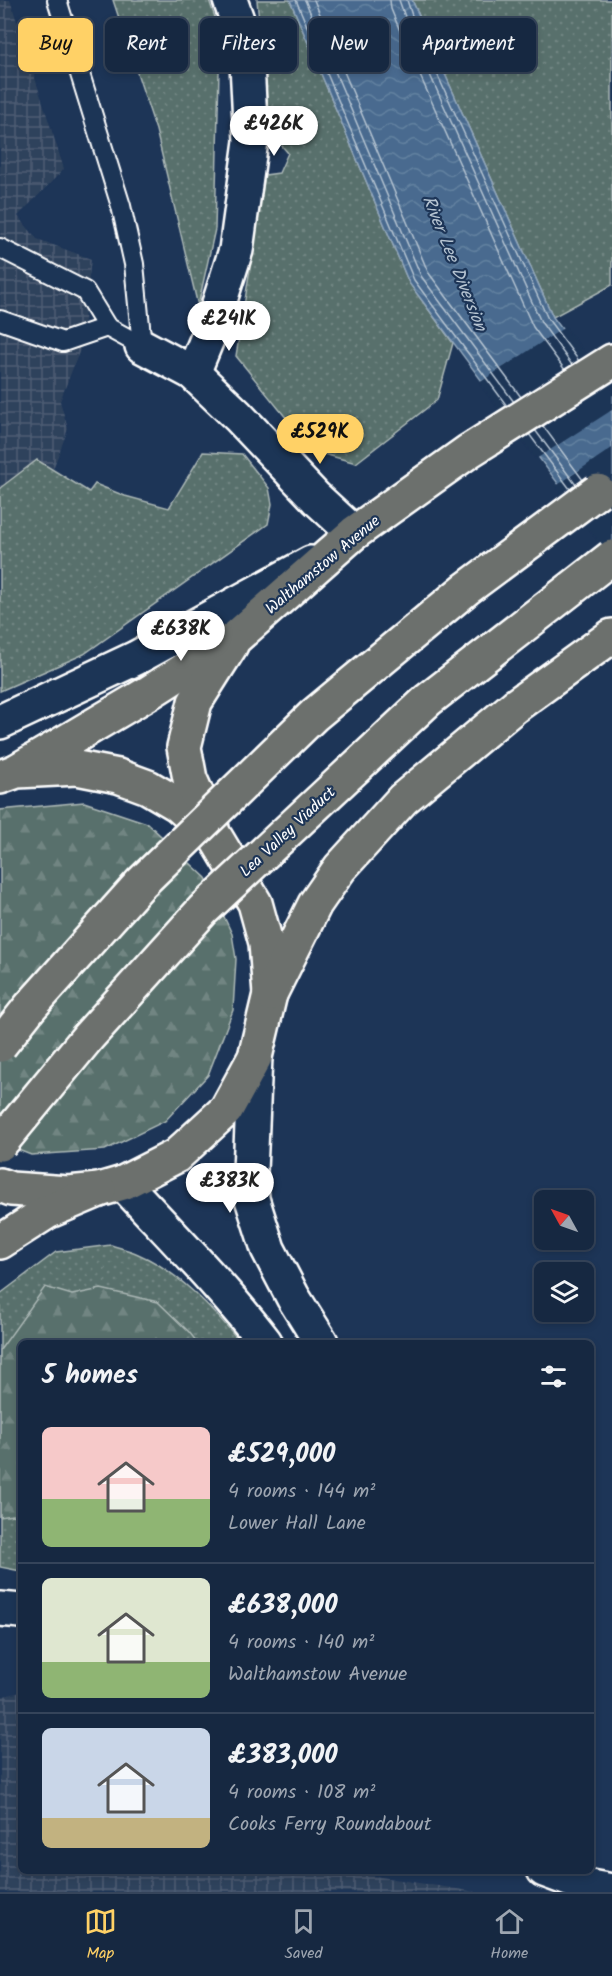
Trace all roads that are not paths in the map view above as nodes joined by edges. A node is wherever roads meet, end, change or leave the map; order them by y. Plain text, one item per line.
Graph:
1 (57, 0) edge
2 (230, 0) edge
3 (0, 248) edge
4 (0, 320) edge
5 (107, 327) junction
6 (142, 346) junction
7 (612, 361) edge
8 (193, 373) junction
9 (612, 482) edge
10 (345, 541) junction
11 (612, 557) edge
12 (612, 636) edge
13 (235, 638) junction
14 (0, 723) edge
15 (8, 774) edge
16 (216, 838) junction
17 (270, 994) junction
18 (0, 1045) edge
19 (255, 1057) junction
20 (0, 1144) edge
21 (0, 1185) edge
22 (111, 1186) junction
23 (0, 1242) edge
24 (263, 1340) edge
25 (320, 1340) edge
26 (0, 1609) edge
27 (18, 1611) edge
28 (555, 1874) edge
29 (612, 1891) edge

1 - 6 lane
2 - 8 street
3 - 5 lane
4 - 5 lane
5 - 6 lane
6 - 8 street
7 - 10 main road, Walthamstow Avenue
8 - 10 street
9 - 18 main road, bridge
10 - 13 main road, Walthamstow Avenue
10 - 14 street
11 - 20 main road, Lea Valley Viaduct, bridge
12 - 17 main road
13 - 15 main road
13 - 16 main road
15 - 16 main road
16 - 17 main road
17 - 19 main road
19 - 22 main road
19 - 25 street
21 - 22 main road
22 - 23 main road
22 - 24 street
26 - 27 street
28 - 29 street

